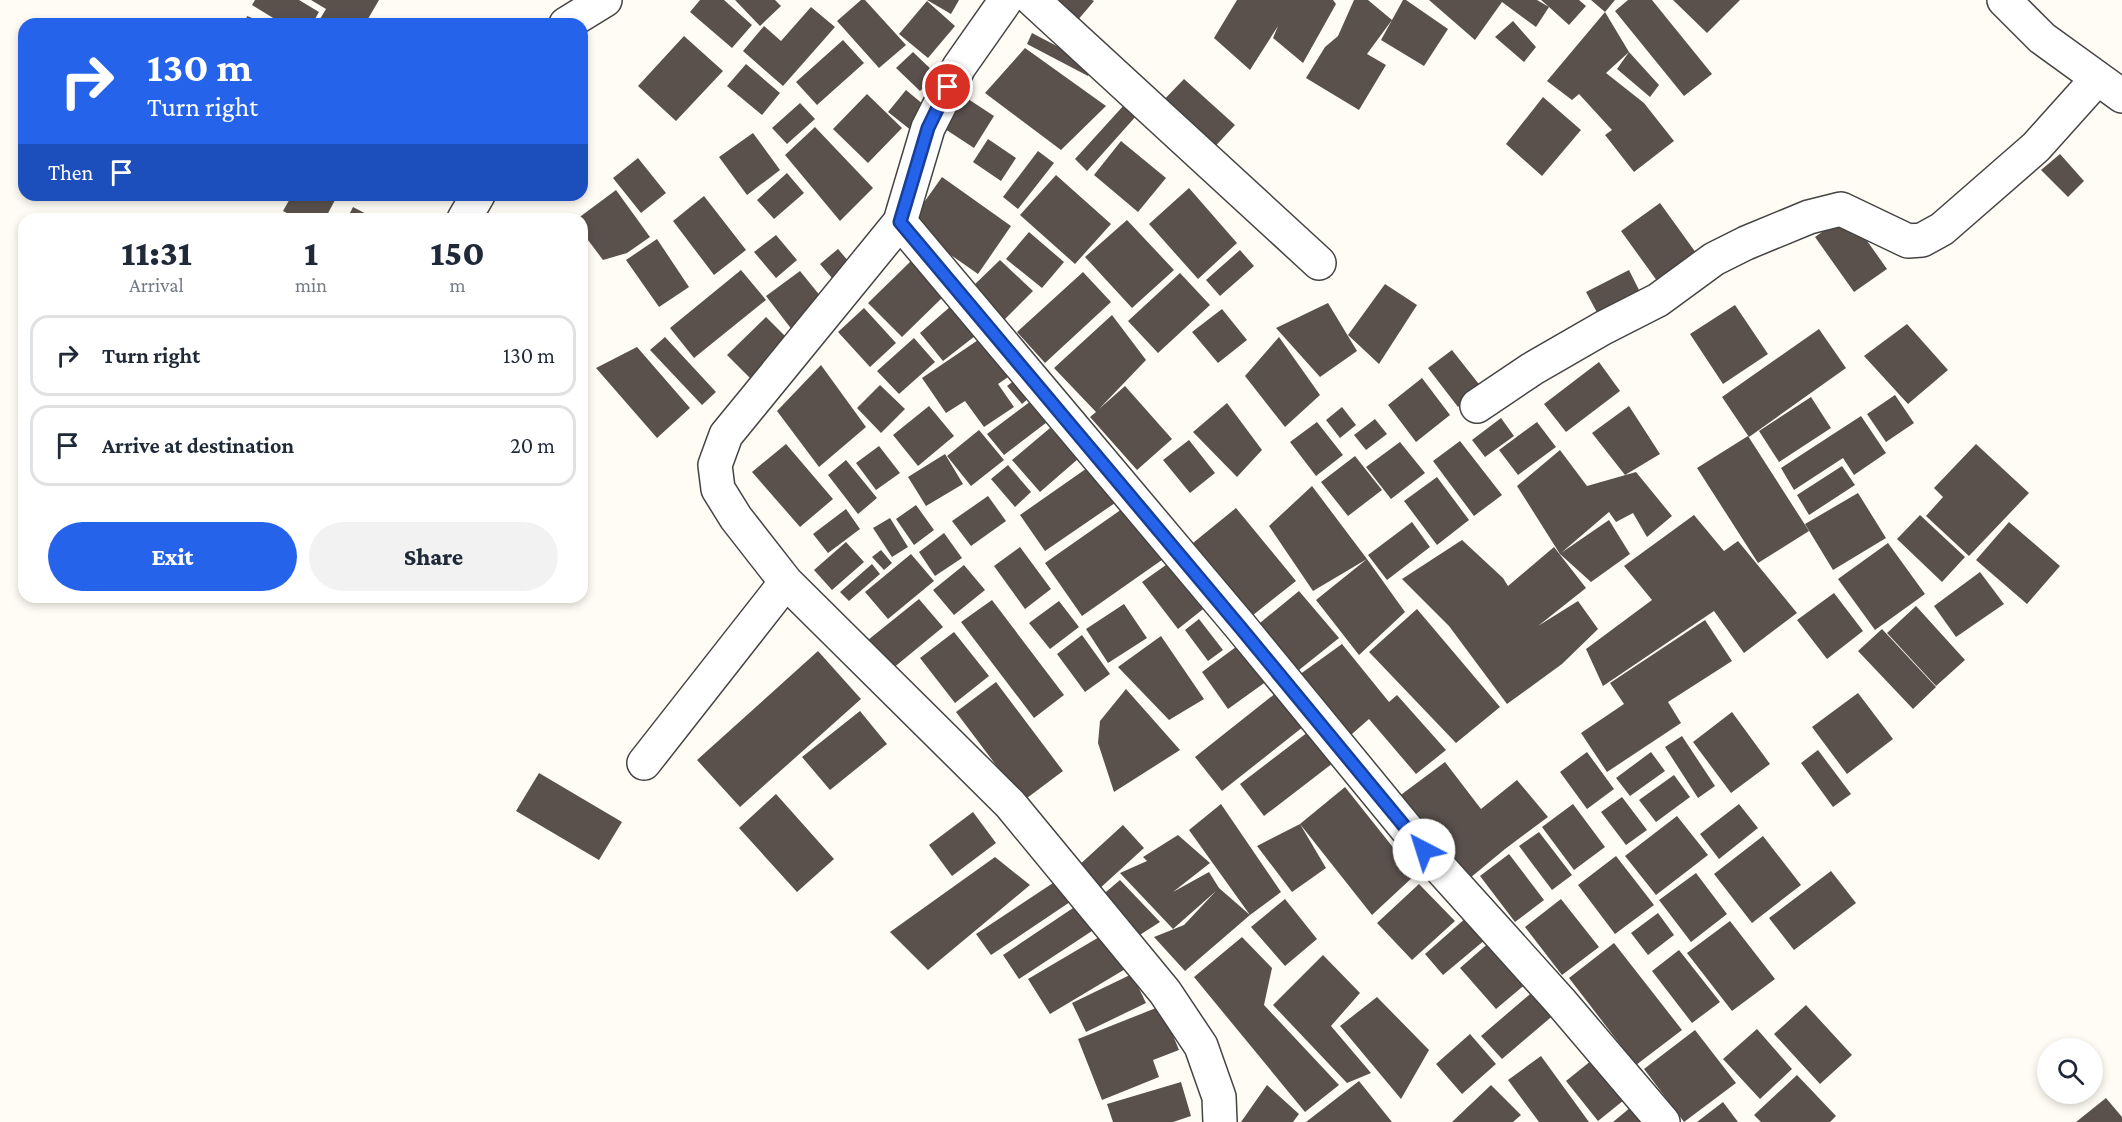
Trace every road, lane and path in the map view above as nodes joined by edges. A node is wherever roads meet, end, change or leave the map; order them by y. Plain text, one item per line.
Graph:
1 (605, 0) edge
2 (1006, 0) edge
3 (1033, 0) edge
4 (2004, 0) edge
5 (576, 18) edge
6 (2110, 88) edge
7 (900, 222) junction
8 (1319, 263) dead end
9 (1477, 406) dead end
10 (786, 582) junction
11 (644, 763) dead end
12 (1220, 1122) edge
13 (1663, 1122) edge

1 - 5 street
2 - 7 street
3 - 8 street
4 - 6 street
6 - 9 street
7 - 10 street
7 - 13 street
10 - 11 street
10 - 12 street

